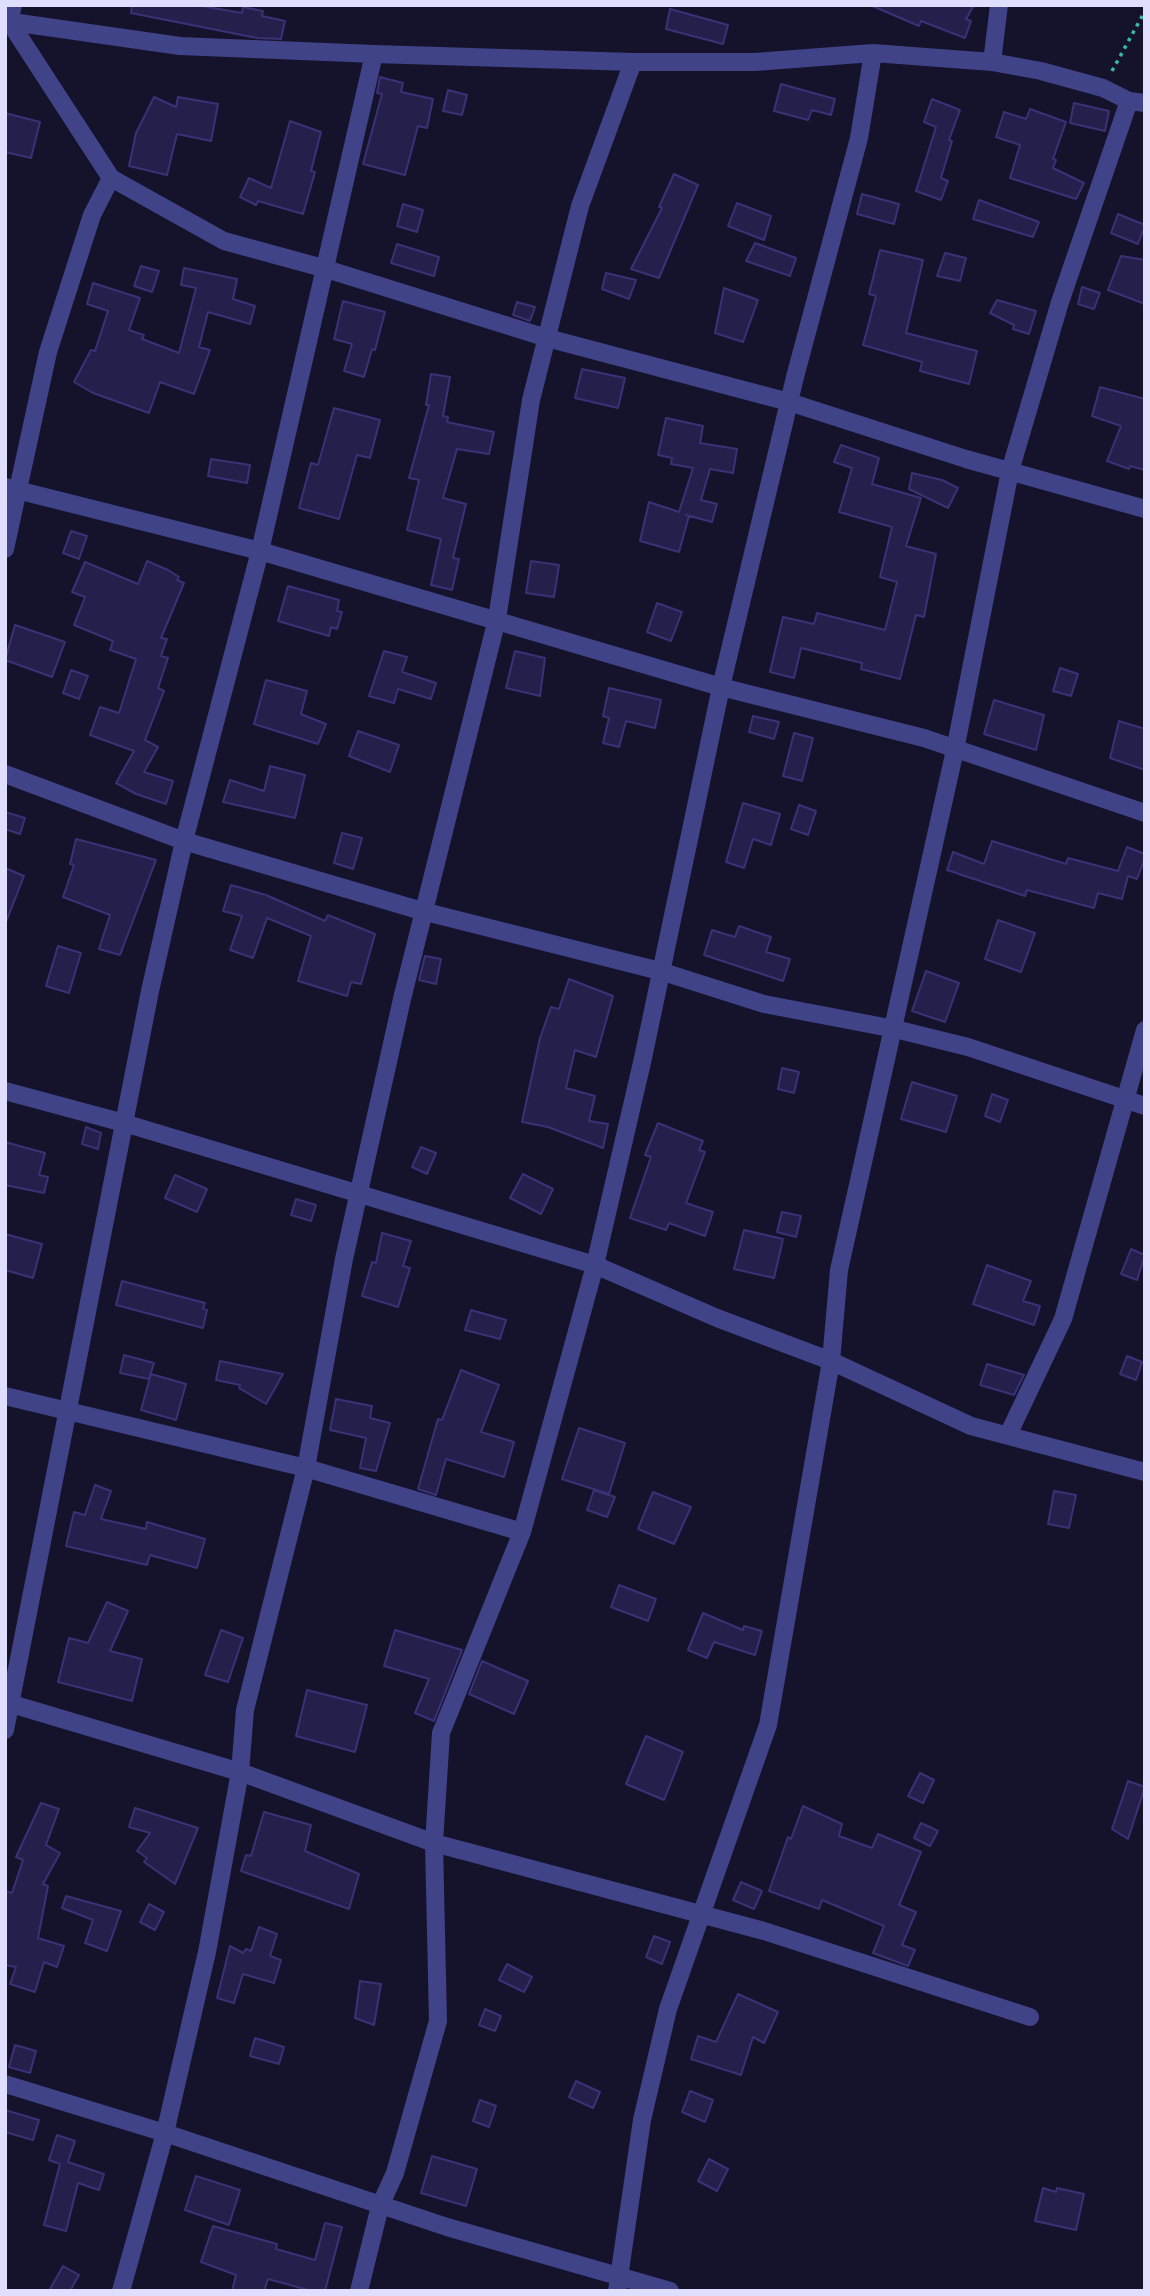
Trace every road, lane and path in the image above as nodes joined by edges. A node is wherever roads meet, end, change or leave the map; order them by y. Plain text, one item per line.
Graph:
1 (999, 5) edge
2 (1145, 11) edge
3 (9, 16) edge
4 (873, 53) junction
5 (374, 54) junction
6 (633, 62) junction
7 (992, 62) junction
8 (1103, 88) junction
9 (1137, 102) edge
10 (111, 178) junction
11 (323, 268) junction
12 (547, 338) junction
13 (789, 402) junction
14 (1010, 471) junction
15 (12, 488) edge
16 (1145, 509) edge
17 (5, 549) edge
18 (260, 551) junction
19 (497, 619) junction
20 (721, 687) junction
21 (955, 750) junction
22 (5, 774) edge
23 (1145, 813) edge
24 (184, 841) junction
25 (422, 911) junction
26 (660, 971) junction
27 (895, 1029) junction
28 (1145, 1030) edge
29 (5, 1091) edge
30 (1126, 1099) junction
31 (1145, 1106) edge
32 (124, 1123) junction
33 (358, 1195) junction
34 (595, 1265) junction
35 (831, 1362) junction
36 (5, 1396) edge
37 (66, 1413) junction
38 (1008, 1435) junction
39 (306, 1468) junction
40 (1145, 1472) edge
41 (522, 1532) junction
42 (8, 1703) edge
43 (5, 1730) edge
44 (240, 1772) junction
45 (434, 1843) junction
46 (701, 1914) junction
47 (1030, 2017) dead end
48 (5, 2084) edge
49 (165, 2133) junction
50 (380, 2206) junction
51 (619, 2283) edge
52 (121, 2291) edge
53 (359, 2291) edge
54 (670, 2291) edge

1 - 7 street
2 - 8 path
3 - 5 street
3 - 10 street
4 - 6 street
4 - 7 street
4 - 13 street
5 - 6 street
5 - 11 street
6 - 12 street
7 - 8 street
8 - 9 street
9 - 14 street
10 - 11 street
10 - 15 street
11 - 12 street
11 - 18 street
12 - 13 street
12 - 19 street
13 - 14 street
13 - 20 street
14 - 16 street
14 - 21 street
15 - 17 street
15 - 18 street
18 - 19 street
18 - 24 street
19 - 20 street
19 - 25 street
20 - 21 street
20 - 26 street
21 - 23 street
21 - 27 street
22 - 24 street
24 - 25 street
24 - 32 street
25 - 26 street
25 - 33 street
26 - 27 street
26 - 34 street
27 - 30 street
27 - 35 street
28 - 30 street
29 - 32 street
30 - 31 street
30 - 38 street
32 - 33 street
32 - 37 street
33 - 34 street
33 - 39 street
34 - 35 street
34 - 41 street
35 - 38 street
35 - 46 street
36 - 37 street
37 - 39 street
37 - 42 street
38 - 40 street
39 - 41 street
39 - 44 street
41 - 45 street
42 - 43 street
42 - 44 street
44 - 45 street
44 - 49 street
45 - 46 street
45 - 50 street
46 - 47 street
46 - 51 street
48 - 49 street
49 - 50 street
49 - 52 street
50 - 51 street
50 - 53 street
51 - 54 street

